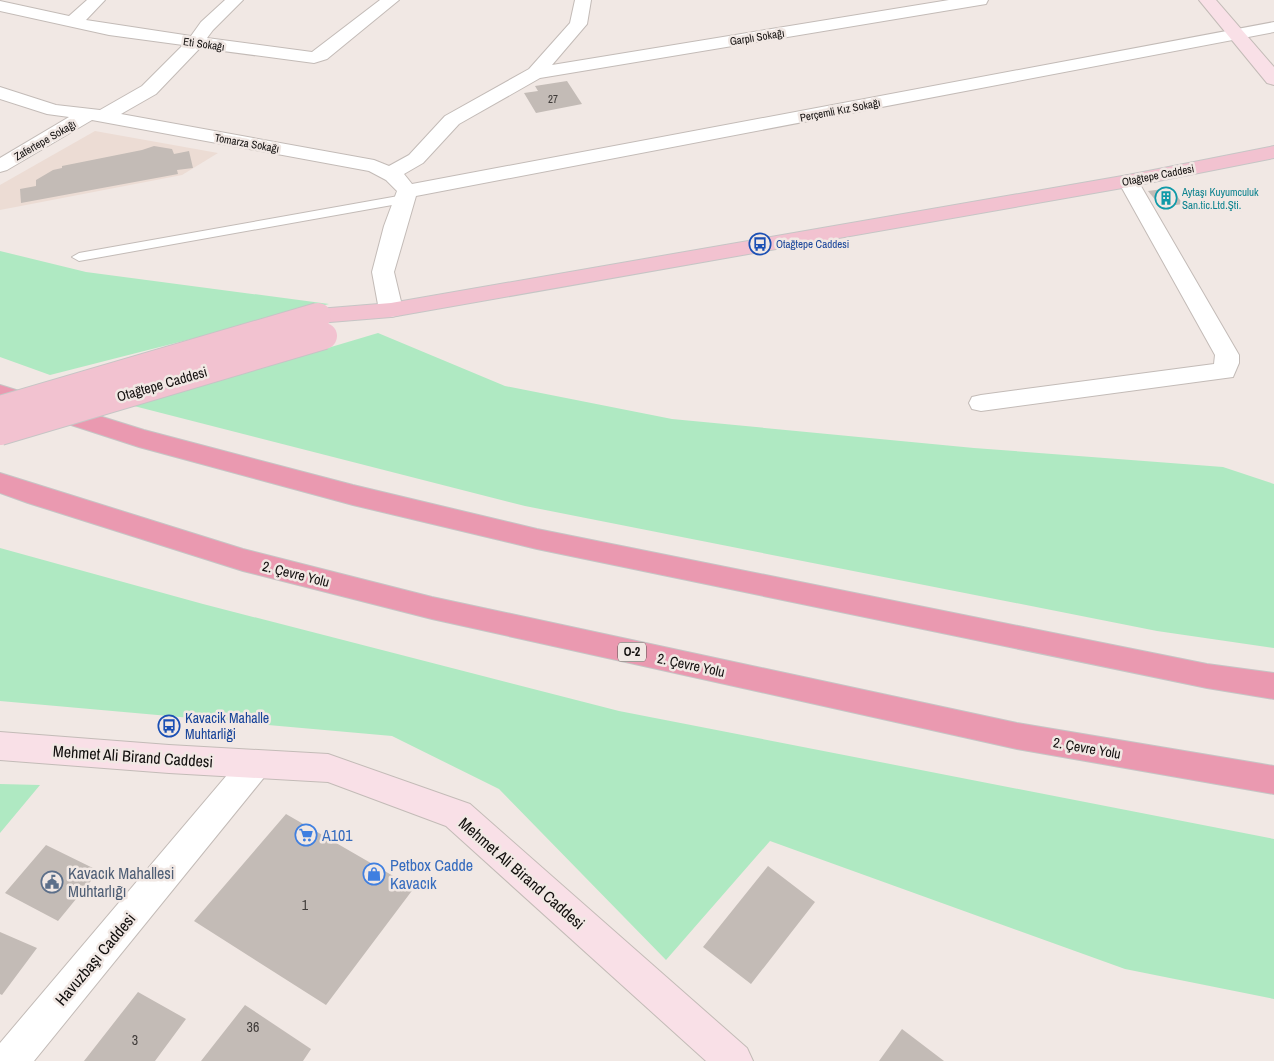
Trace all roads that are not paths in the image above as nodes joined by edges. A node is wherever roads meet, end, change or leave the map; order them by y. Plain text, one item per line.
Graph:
1 (97, 0) edge
2 (235, 0) edge
3 (391, 0) edge
4 (583, 0) edge
5 (980, 0) edge
6 (1207, 0) edge
7 (0, 6) edge
8 (73, 22) junction
9 (1274, 27) edge
10 (1238, 36) junction
11 (195, 43) junction
12 (535, 73) junction
13 (1274, 79) edge
14 (0, 93) edge
15 (96, 115) junction
16 (1274, 152) edge
17 (0, 166) edge
18 (390, 173) junction
19 (1128, 181) junction
20 (405, 195) junction
21 (79, 257) dead end
22 (391, 310) junction
23 (321, 326) junction
24 (0, 393) edge
25 (981, 402) dead end
26 (0, 409) edge
27 (0, 432) edge
28 (0, 483) edge
29 (1274, 686) edge
30 (0, 746) edge
31 (255, 764) junction
32 (1274, 780) edge
33 (10, 1061) edge
34 (734, 1061) edge

1 - 8 street
2 - 11 street, Zafertepe Sokağı
3 - 11 street, Eti Sokağı
4 - 12 street
5 - 12 street, Garplı Sokağı
6 - 10 main road
7 - 8 street, Eti Sokağı
8 - 11 street, Eti Sokağı
9 - 10 street, Perçemli Kız Sokağı
10 - 13 main road
10 - 20 street, Perçemli Kız Sokağı
11 - 15 street, Zafertepe Sokağı
12 - 18 street
14 - 15 street, Tomarza Sokağı
15 - 17 street, Zafertepe Sokağı
15 - 18 street, Tomarza Sokağı
16 - 19 main road, Otağtepe Caddesi
18 - 20 street, Tomarza Sokağı
19 - 22 main road, Otağtepe Caddesi
19 - 25 street
20 - 21 lane
20 - 22 street
22 - 23 main road, Otağtepe Caddesi
23 - 26 main road, Otağtepe Caddesi, bridge
23 - 27 main road, Otağtepe Caddesi, bridge
24 - 29 highway
28 - 32 highway, 2. Çevre Yolu / O-2
30 - 31 main road, Mehmet Ali Birand Caddesi
31 - 33 street, Havuzbaşı Caddesi
31 - 34 main road, Mehmet Ali Birand Caddesi

